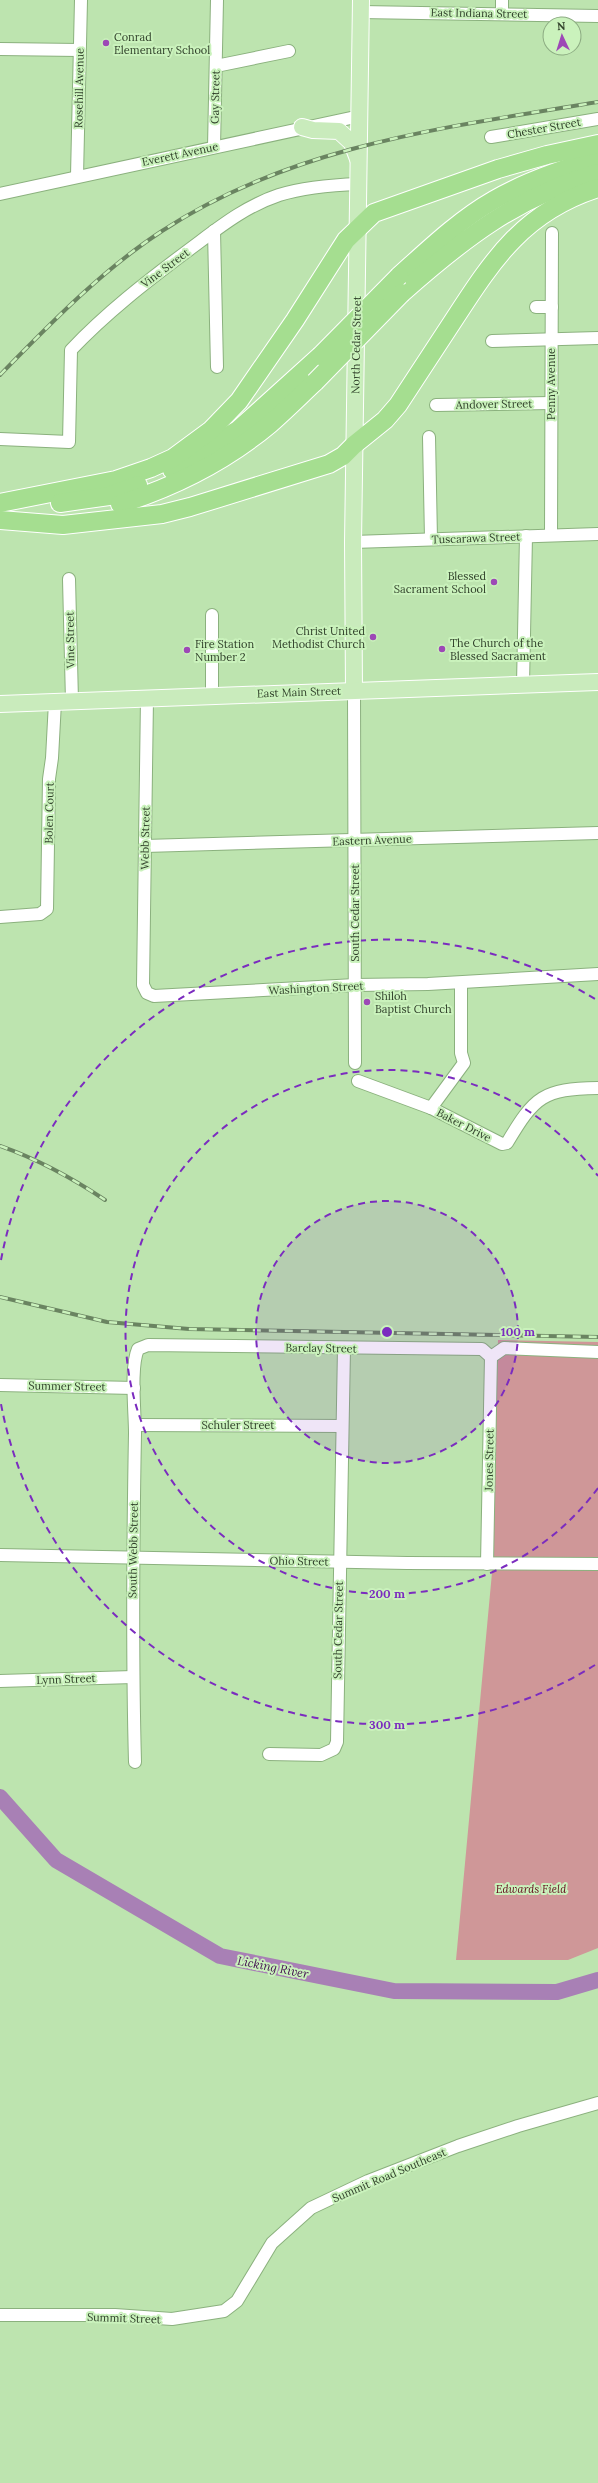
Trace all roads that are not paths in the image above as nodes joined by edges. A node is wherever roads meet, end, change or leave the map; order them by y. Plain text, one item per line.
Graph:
1 (81, 0) edge
2 (217, 0) edge
3 (502, 0) edge
4 (361, 6) edge
5 (502, 14) junction
6 (598, 16) edge
7 (0, 49) edge
8 (79, 50) junction
9 (289, 51) dead end
10 (216, 66) junction
11 (360, 116) junction
12 (598, 119) edge
13 (302, 127) junction
14 (491, 137) dead end
15 (598, 144) edge
16 (214, 147) junction
17 (598, 159) edge
18 (360, 164) junction
19 (598, 173) edge
20 (77, 176) junction
21 (359, 184) junction
22 (598, 188) edge
23 (0, 194) edge
24 (359, 228) junction
25 (214, 231) junction
26 (552, 233) dead end
27 (401, 284) junction
28 (536, 307) dead end
29 (552, 307) junction
30 (598, 338) edge
31 (552, 339) junction
32 (492, 341) dead end
33 (217, 367) dead end
34 (551, 403) junction
35 (436, 404) dead end
36 (429, 437) dead end
37 (0, 439) edge
38 (354, 444) junction
39 (0, 503) edge
40 (0, 520) edge
41 (29, 521) junction
42 (598, 534) edge
43 (551, 535) junction
44 (526, 536) junction
45 (431, 539) junction
46 (353, 542) junction
47 (69, 579) dead end
48 (212, 615) dead end
49 (598, 682) edge
50 (523, 684) junction
51 (354, 690) junction
52 (212, 696) junction
53 (147, 698) junction
54 (72, 701) junction
55 (55, 702) junction
56 (0, 704) edge
57 (598, 833) edge
58 (355, 840) junction
59 (145, 846) junction
60 (0, 917) edge
61 (598, 974) edge
62 (143, 977) joint
63 (461, 983) junction
64 (355, 985) junction
65 (355, 1063) dead end
66 (358, 1081) dead end
67 (598, 1088) edge
68 (431, 1108) junction
69 (148, 1345) joint
70 (344, 1348) junction
71 (598, 1352) edge
72 (491, 1357) junction
73 (0, 1385) edge
74 (134, 1388) junction
75 (135, 1425) junction
76 (342, 1426) junction
77 (0, 1555) edge
78 (132, 1558) junction
79 (339, 1562) junction
80 (486, 1564) junction
81 (598, 1564) edge
82 (133, 1677) junction
83 (0, 1681) edge
84 (269, 1754) dead end
85 (135, 1762) dead end
86 (598, 2103) edge
87 (224, 2311) joint
88 (0, 2315) edge

1 - 8 street, Rosehill Avenue
2 - 10 street, Gay Street
3 - 5 street
4 - 5 street, East Indiana Street
4 - 11 main road, North Cedar Street
5 - 6 street, East Indiana Street
7 - 8 street
8 - 20 street, Rosehill Avenue
9 - 10 street
10 - 16 street, Gay Street
11 - 13 street, Everett Avenue
11 - 18 main road, North Cedar Street
12 - 14 street, Chester Street
13 - 16 street, Everett Avenue
13 - 18 main road
15 - 24 highway
16 - 20 street, Everett Avenue
17 - 27 highway
18 - 21 main road, North Cedar Street
19 - 27 highway
20 - 23 street, Everett Avenue
21 - 24 main road, North Cedar Street
21 - 25 street, Vine Street
22 - 38 highway
24 - 38 main road, North Cedar Street
24 - 39 highway
25 - 33 street
25 - 37 street, Vine Street
26 - 29 street, Penny Avenue
27 - 39 highway, bridge
27 - 41 highway, bridge
28 - 29 street
29 - 31 street, Penny Avenue
30 - 31 street
31 - 32 street
31 - 34 street, Penny Avenue
34 - 35 street, Andover Street
34 - 43 street, Penny Avenue
36 - 45 street
38 - 41 highway
38 - 46 main road, North Cedar Street
40 - 41 highway
42 - 43 street, Tuscarawa Street
43 - 44 street, Tuscarawa Street
44 - 45 street, Tuscarawa Street
44 - 50 street
45 - 46 street, Tuscarawa Street
46 - 51 main road, North Cedar Street
47 - 54 street, Vine Street
48 - 52 street
49 - 50 main road, East Main Street
50 - 51 main road, East Main Street
51 - 52 main road, East Main Street
51 - 58 street, South Cedar Street
52 - 53 main road, East Main Street
53 - 54 main road, East Main Street
53 - 59 street, Webb Street
54 - 55 main road, East Main Street
55 - 56 main road, East Main Street
55 - 60 street, Bolen Court
57 - 58 street, Eastern Avenue
58 - 59 street, Eastern Avenue
58 - 64 street, South Cedar Street
59 - 62 street, Webb Street
61 - 63 street, Washington Street
62 - 64 street, Washington Street
63 - 64 street, Washington Street
63 - 68 street
64 - 65 street, South Cedar Street
66 - 68 street, Baker Drive
67 - 68 street, Baker Drive
69 - 70 street, Barclay Street
69 - 74 street, South Webb Street
70 - 72 street, Barclay Street
70 - 76 street, South Cedar Street
71 - 72 street
72 - 80 street, Jones Street
73 - 74 street, Summer Street
74 - 75 street, South Webb Street
75 - 76 street, Schuler Street
75 - 78 street, South Webb Street
76 - 79 street, South Cedar Street
77 - 78 street, Ohio Street
78 - 79 street, Ohio Street
78 - 82 street, South Webb Street
79 - 80 street, Ohio Street
79 - 84 street, South Cedar Street
80 - 81 street, Ohio Street
82 - 83 street, Lynn Street
82 - 85 street, South Webb Street
86 - 87 street, Summit Road Southeast
87 - 88 street, Summit Street

